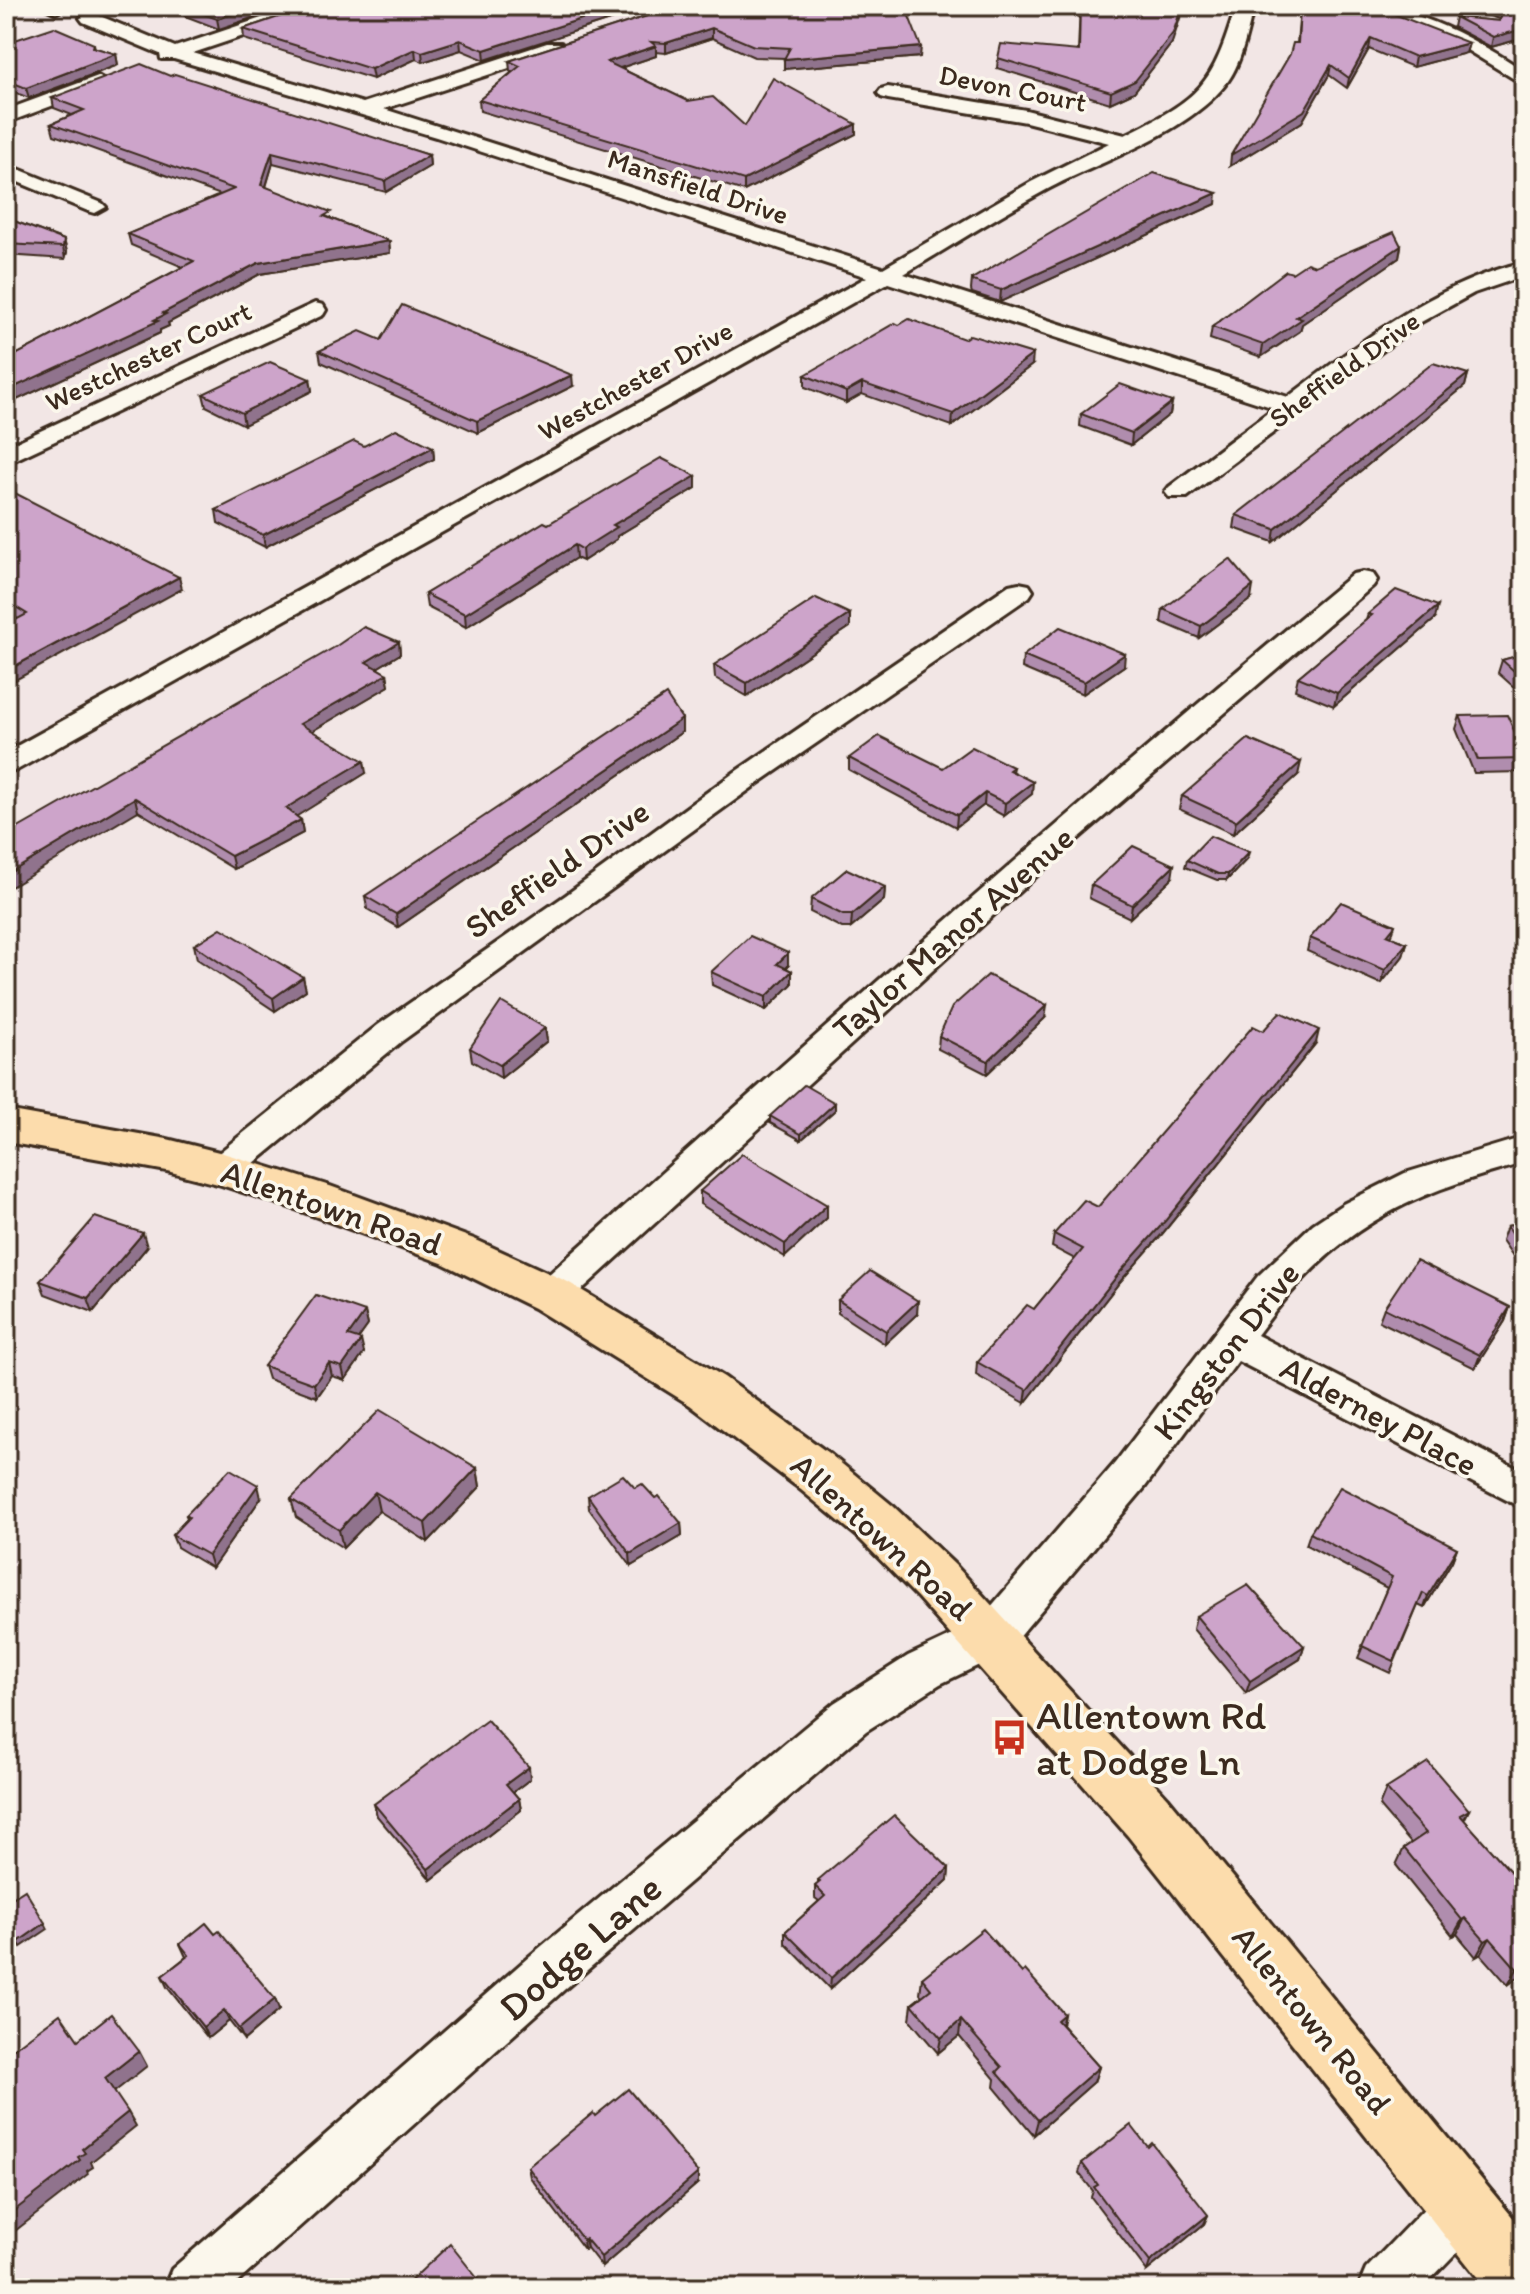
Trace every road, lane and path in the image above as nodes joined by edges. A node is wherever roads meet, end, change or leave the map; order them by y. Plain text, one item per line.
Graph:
1 (315, 6) edge
2 (1245, 6) edge
3 (1370, 6) edge
4 (89, 18) dead end
5 (566, 44) edge
6 (174, 53) junction
7 (146, 64) edge
8 (118, 74) edge
9 (1524, 79) edge
10 (888, 93) dead end
11 (365, 109) junction
12 (6, 117) edge
13 (1126, 141) junction
14 (6, 170) edge
15 (95, 207) dead end
16 (1524, 269) edge
17 (885, 276) junction
18 (315, 310) dead end
19 (1291, 406) junction
20 (6, 432) edge
21 (29, 444) junction
22 (6, 456) edge
23 (1178, 492) dead end
24 (1363, 580) dead end
25 (1019, 591) dead end
26 (6, 764) edge
27 (6, 1126) edge
28 (1524, 1150) edge
29 (223, 1169) junction
30 (551, 1295) junction
31 (1234, 1341) junction
32 (1524, 1492) edge
33 (991, 1638) junction
34 (1463, 2207) junction
35 (1524, 2283) edge
36 (191, 2288) edge
37 (1385, 2288) edge

1 - 6 street
2 - 13 street, Westchester Drive
3 - 9 street
4 - 6 street, Mansfield Drive
5 - 11 street
6 - 7 street
6 - 11 street, Mansfield Drive
8 - 12 street
10 - 13 street, Devon Court
11 - 17 street, Mansfield Drive
13 - 17 street, Westchester Drive
14 - 15 street
16 - 19 street, Sheffield Drive
17 - 19 street, Mansfield Drive
17 - 26 street, Westchester Drive
18 - 21 street, Westchester Court
19 - 23 street, Sheffield Drive
20 - 21 street
21 - 22 street, Westchester Court
24 - 30 street, Taylor Manor Avenue
25 - 29 street, Sheffield Drive
27 - 29 main road, Allentown Road
28 - 31 street, Kingston Drive
29 - 30 main road, Allentown Road
30 - 33 main road, Allentown Road
31 - 32 street, Alderney Place
31 - 33 street, Kingston Drive
33 - 34 main road, Allentown Road
33 - 36 street, Dodge Lane
34 - 35 main road, Allentown Road
34 - 37 street

